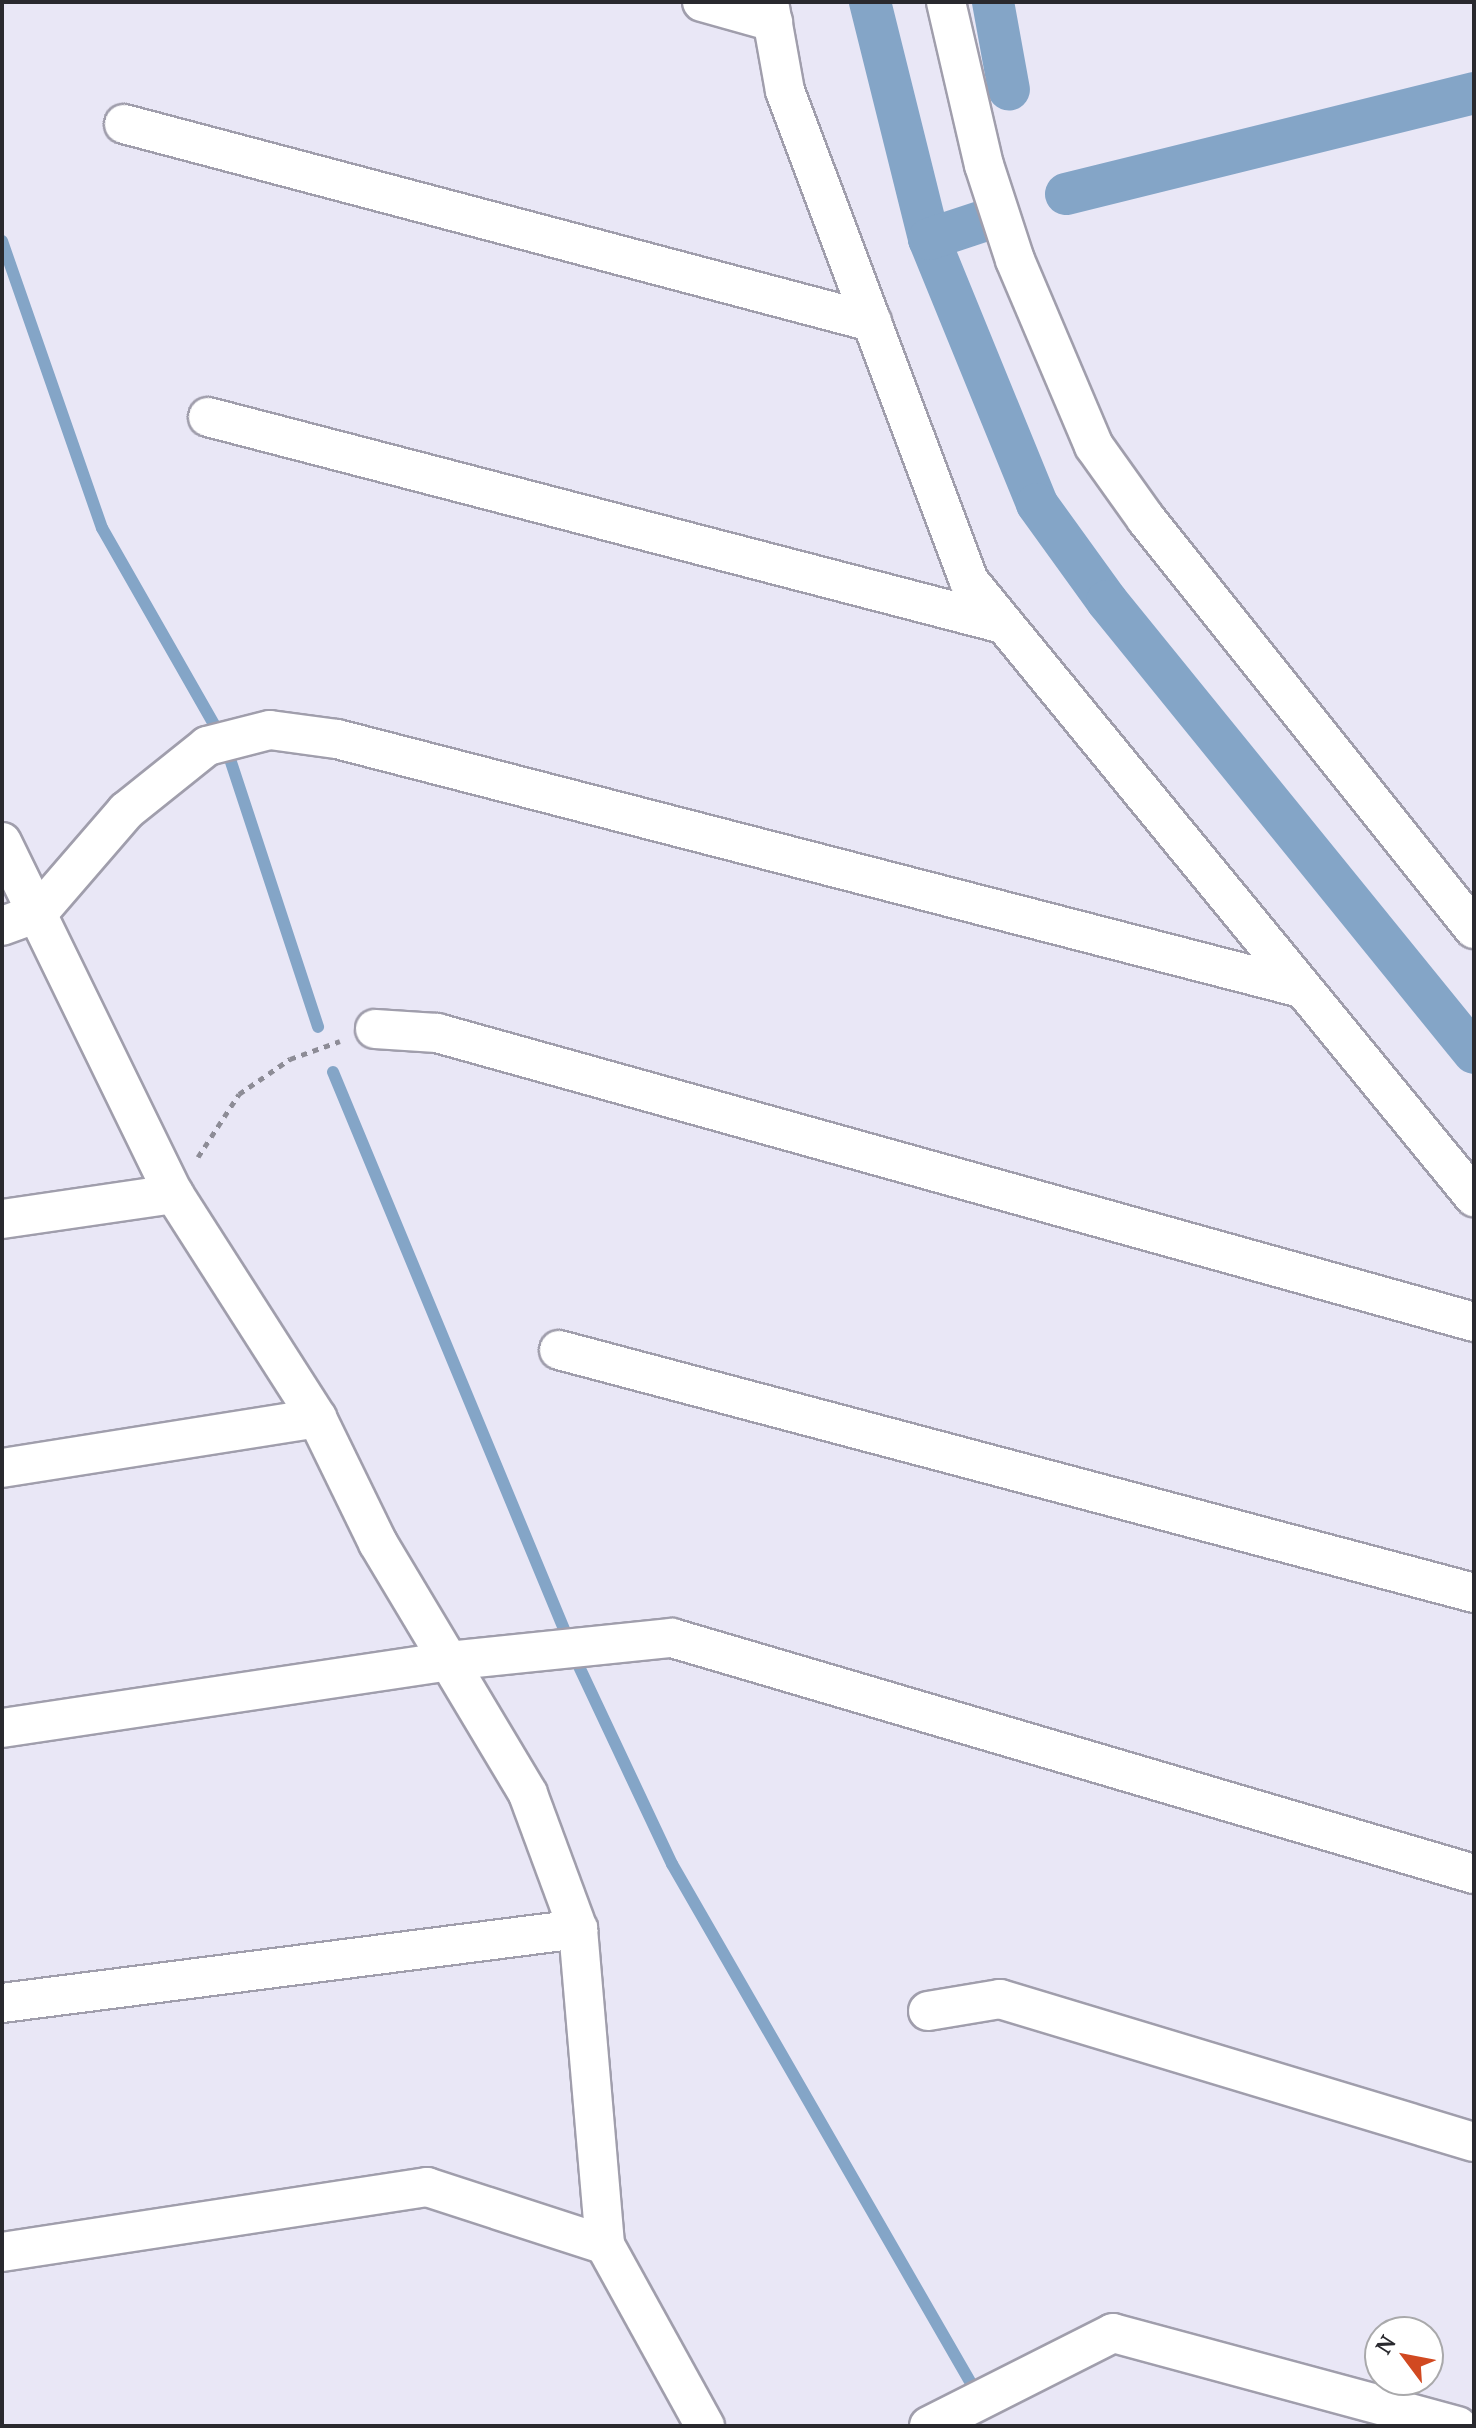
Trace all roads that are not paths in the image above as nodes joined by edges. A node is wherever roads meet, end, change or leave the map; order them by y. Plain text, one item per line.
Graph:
1 (702, 2) edge
2 (946, 2) edge
3 (771, 12) edge
4 (124, 124) dead end
5 (872, 322) junction
6 (208, 417) dead end
7 (1003, 624) junction
8 (2, 842) edge
9 (38, 913) junction
10 (2, 926) edge
11 (1474, 929) edge
12 (1301, 988) junction
13 (375, 1029) road end
14 (174, 1194) junction
15 (1474, 1197) edge
16 (2, 1219) edge
17 (1474, 1322) edge
18 (559, 1350) dead end
19 (317, 1418) junction
20 (2, 1468) edge
21 (1474, 1593) edge
22 (448, 1661) junction
23 (2, 1728) edge
24 (1474, 1874) edge
25 (578, 1929) junction
26 (2, 2003) edge
27 (928, 2011) dead end
28 (1474, 2142) edge
29 (605, 2245) junction
30 (2, 2252) edge
31 (705, 2426) edge
32 (929, 2426) edge
33 (1458, 2426) edge

1 - 3 street
2 - 11 street
3 - 5 street
4 - 5 street
5 - 7 street
6 - 7 street
7 - 12 street
8 - 9 street
9 - 10 street
9 - 12 street
9 - 14 street
12 - 15 street
13 - 17 street
14 - 16 street
14 - 19 street
18 - 21 street
19 - 20 street
19 - 22 street
22 - 23 street
22 - 24 street
22 - 25 street
25 - 26 street
25 - 29 street
27 - 28 street
29 - 30 street
29 - 31 street
32 - 33 street

